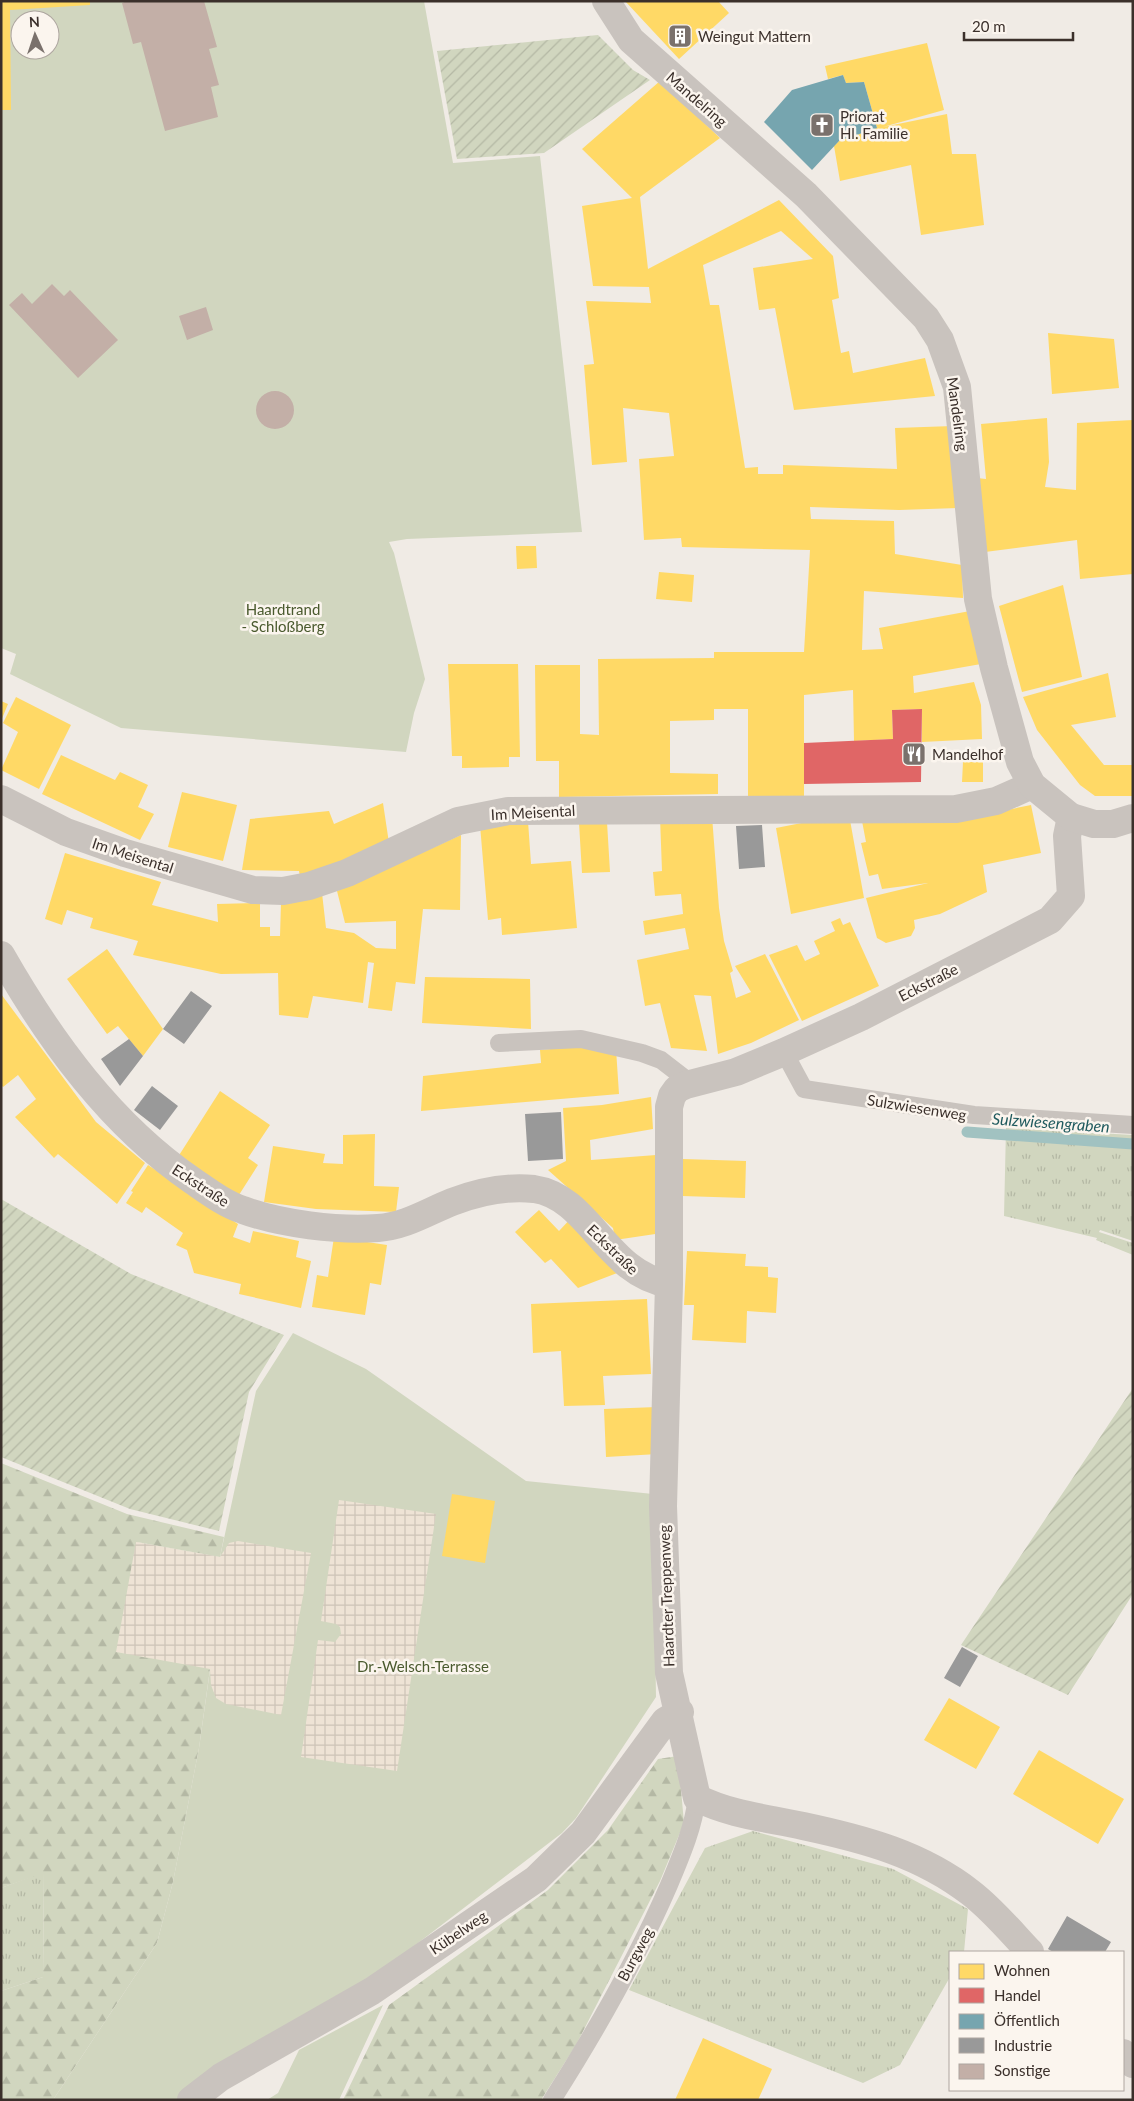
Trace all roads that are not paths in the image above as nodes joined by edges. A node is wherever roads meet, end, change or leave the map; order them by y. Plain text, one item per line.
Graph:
1 (606, 1) edge
2 (1032, 785) junction
3 (3, 804) edge
4 (1071, 817) junction
5 (1133, 818) edge
6 (1, 955) edge
7 (499, 1043) dead end
8 (784, 1052) junction
9 (686, 1084) junction
10 (1133, 1125) edge
11 (669, 1284) junction
12 (680, 1712) junction
13 (697, 1798) junction
14 (1029, 1951) edge
15 (1124, 2054) edge
16 (1133, 2064) edge
17 (191, 2100) edge
18 (552, 2100) edge

1 - 2 street, Mandelring
2 - 3 street, Im Meisental
2 - 4 street, Mandelring
4 - 5 street, Mandelring
4 - 8 street, Eckstraße
6 - 11 street, Eckstraße
7 - 9 lane
8 - 9 street, Eckstraße
8 - 10 lane, Sulzwiesenweg
9 - 11 street
11 - 12 street, Haardter Treppenweg
12 - 13 street, Haardter Treppenweg
12 - 17 street, Kübelweg
13 - 14 street
13 - 18 lane, Burgweg
15 - 16 street

